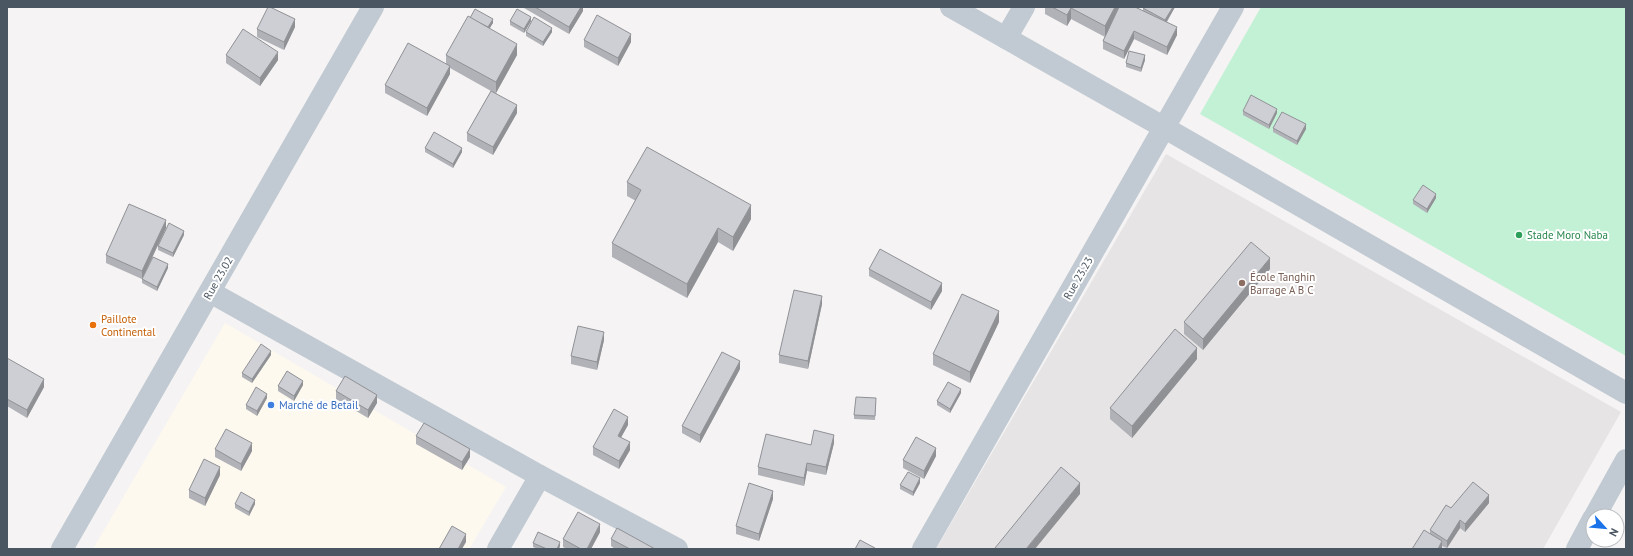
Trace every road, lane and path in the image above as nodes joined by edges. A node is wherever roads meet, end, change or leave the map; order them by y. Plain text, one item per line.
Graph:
1 (373, 7) edge
2 (950, 7) edge
3 (1024, 7) edge
4 (1233, 7) edge
5 (1006, 38) junction
6 (1165, 128) junction
7 (210, 292) junction
8 (1626, 393) edge
9 (1626, 460) edge
10 (540, 476) junction
11 (1599, 508) edge
12 (1585, 534) edge
13 (62, 549) edge
14 (498, 549) edge
15 (677, 549) edge
16 (923, 549) edge
17 (1577, 549) edge

1 - 7 street, Rue 23.02
2 - 5 street
3 - 5 street
4 - 6 street, Rue 23.23
5 - 6 street
6 - 8 street
6 - 16 street, Rue 23.23
7 - 10 street
7 - 13 street, Rue 23.02
9 - 11 street
10 - 14 street
10 - 15 street
12 - 17 street

